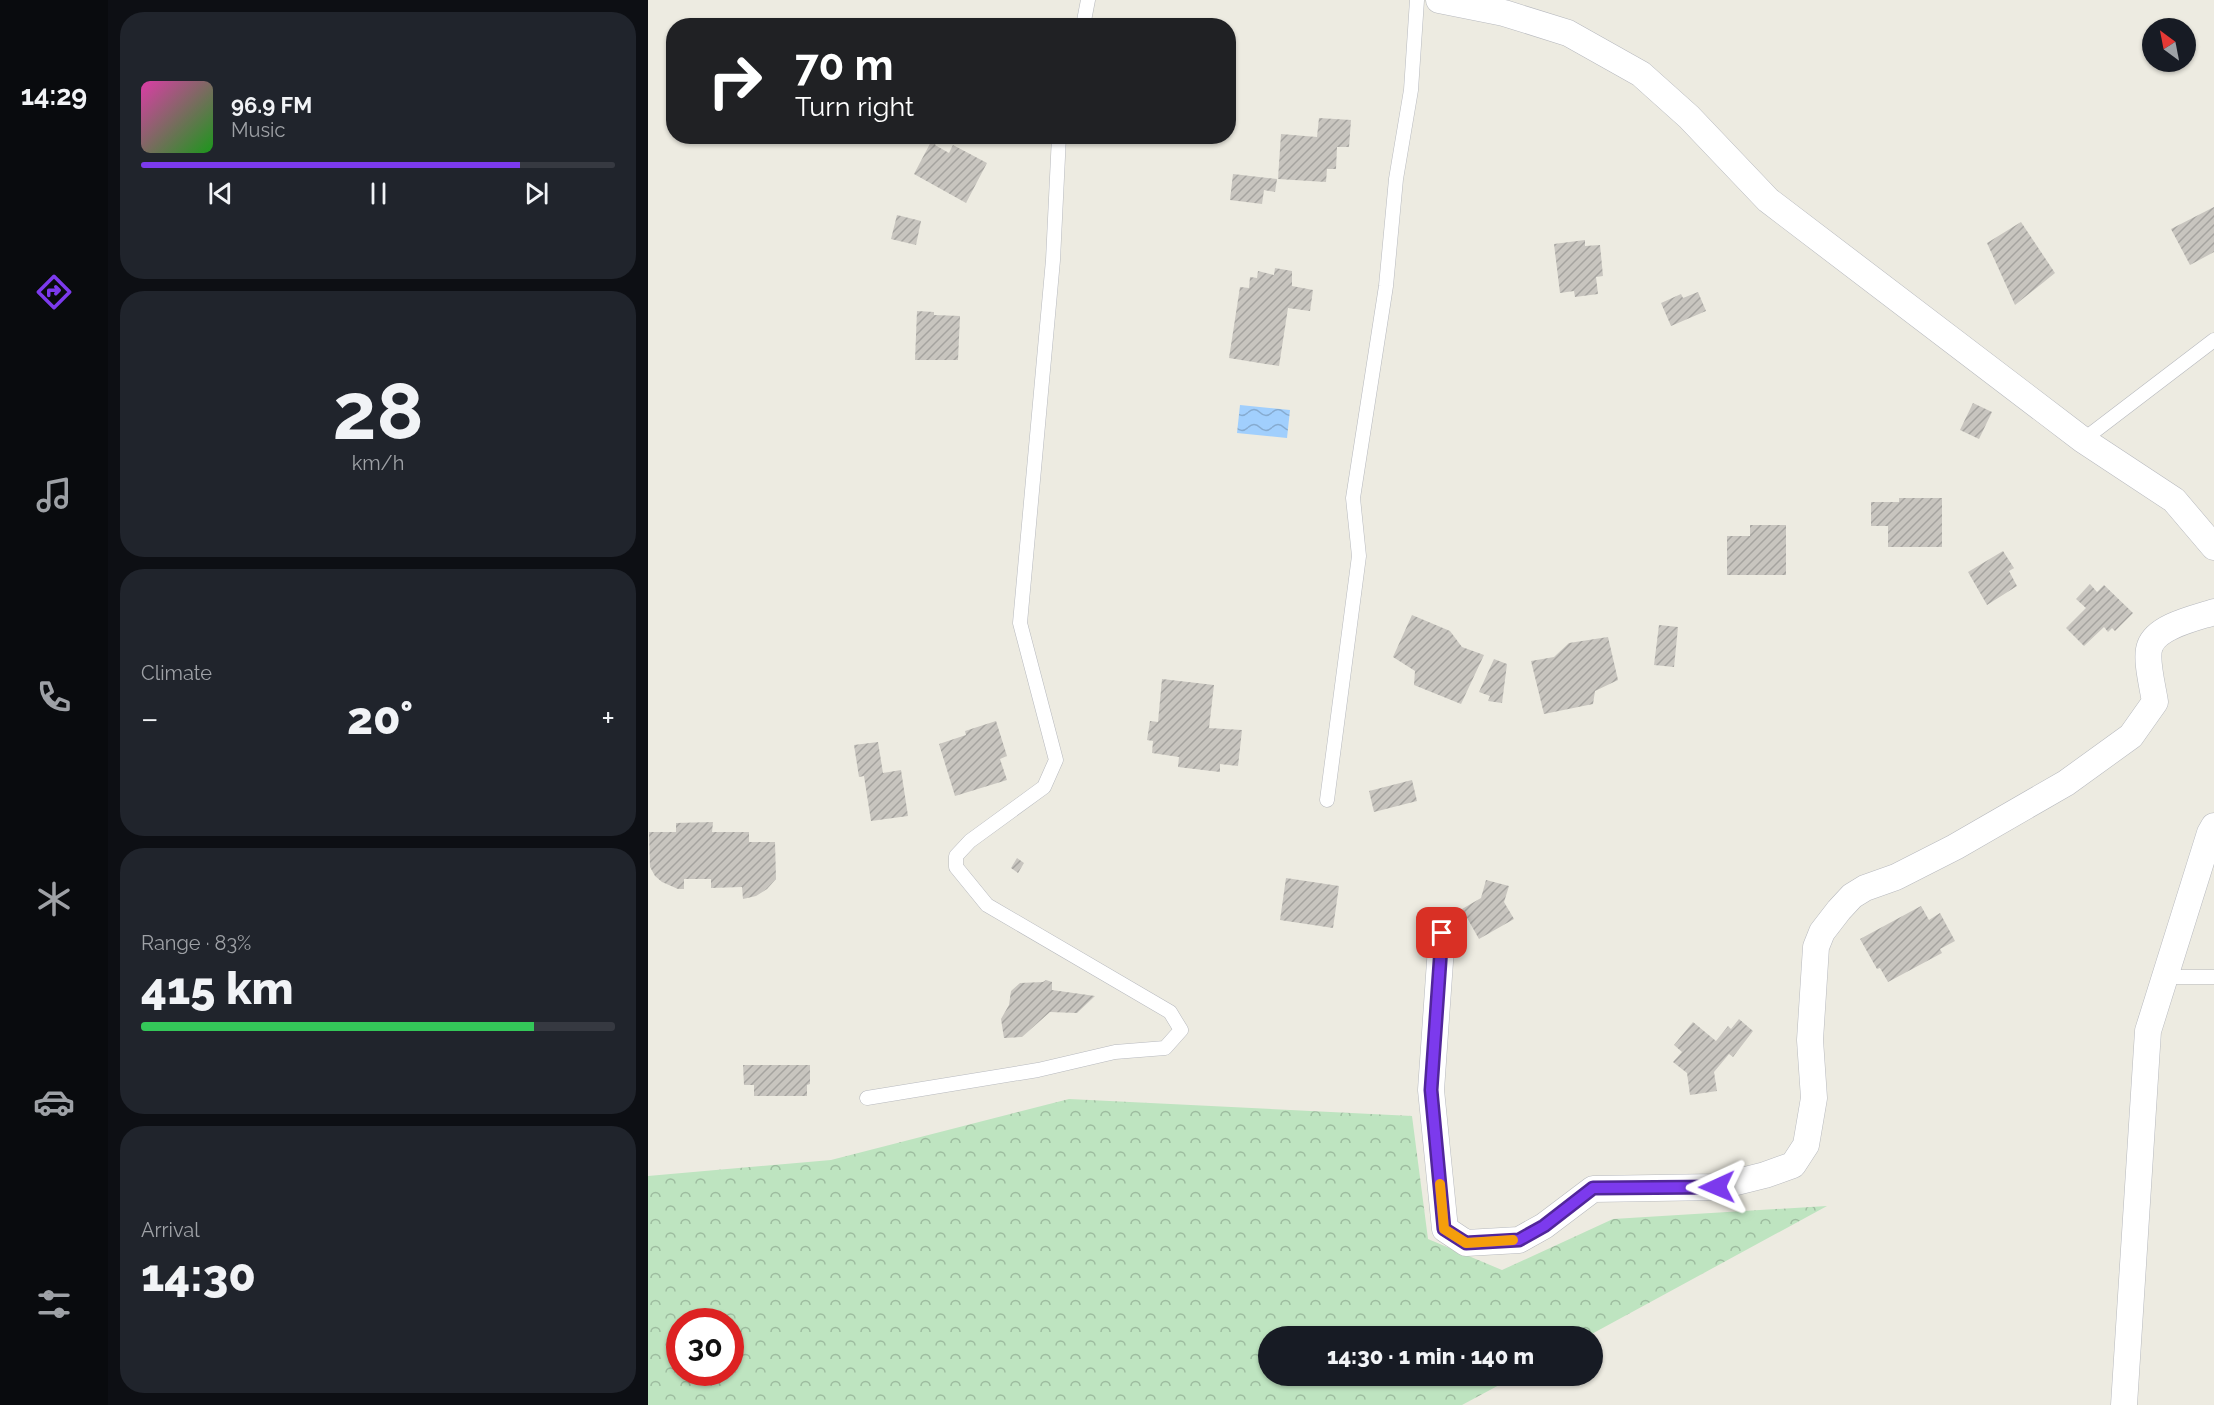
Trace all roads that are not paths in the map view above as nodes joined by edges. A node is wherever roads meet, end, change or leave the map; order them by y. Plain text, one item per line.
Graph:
1 (1088, 0) edge
2 (1417, 0) edge
3 (1439, 0) edge
4 (1085, 18) edge
5 (1059, 144) edge
6 (2214, 340) edge
7 (2083, 440) junction
8 (2214, 547) edge
9 (2214, 612) edge
10 (1327, 800) dead end
11 (2214, 826) edge
12 (1442, 933) dead end
13 (2166, 977) junction
14 (2214, 977) edge
15 (867, 1098) dead end
16 (2124, 1405) edge

1 - 4 lane
2 - 10 lane
3 - 7 street
5 - 15 lane
6 - 7 lane
7 - 8 street
9 - 12 street
11 - 13 street
13 - 14 lane
13 - 16 street

